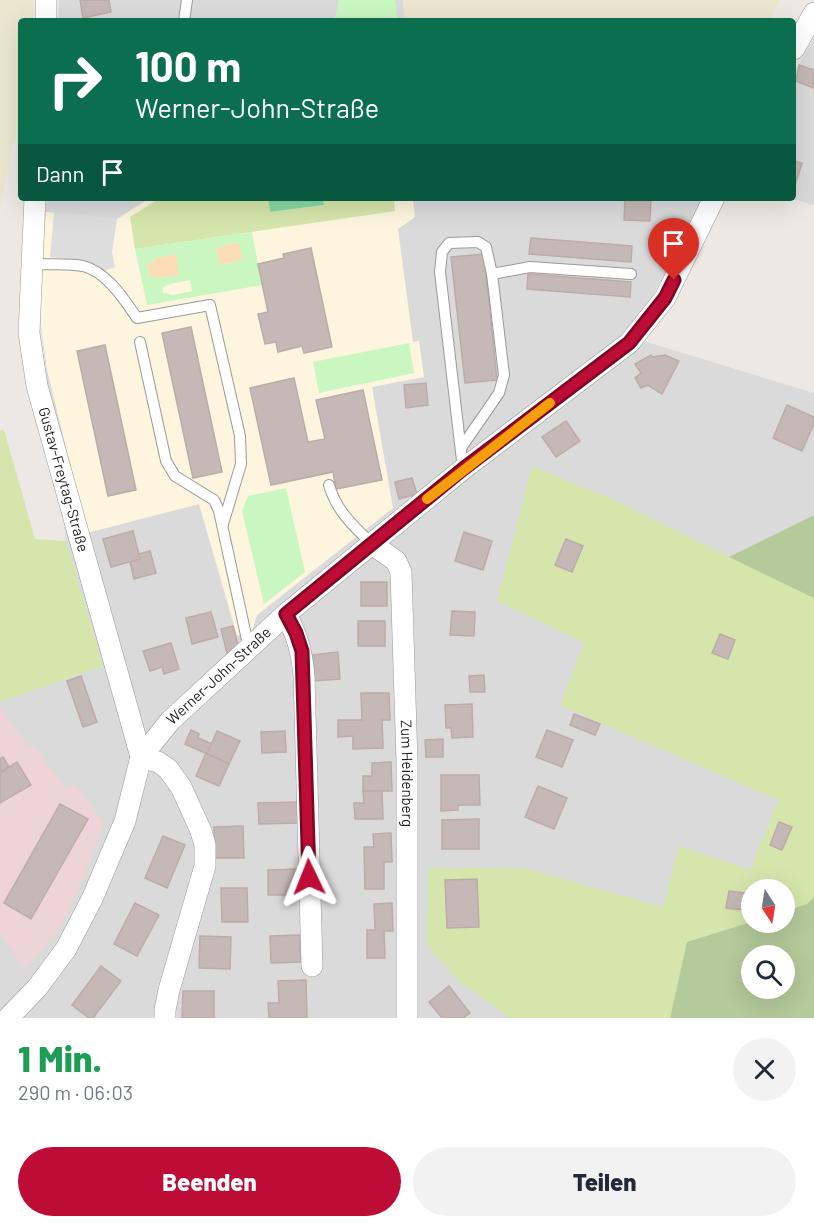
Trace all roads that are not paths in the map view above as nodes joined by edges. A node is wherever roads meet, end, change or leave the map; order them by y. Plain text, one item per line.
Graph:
1 (46, 0) edge
2 (187, 0) edge
3 (814, 13) edge
4 (46, 18) edge
5 (184, 18) edge
6 (796, 45) edge
7 (35, 201) edge
8 (713, 201) edge
9 (30, 264) junction
10 (492, 274) junction
11 (631, 274) dead end
12 (140, 342) dead end
13 (461, 448) junction
14 (463, 469) junction
15 (329, 485) dead end
16 (223, 524) junction
17 (372, 544) junction
18 (286, 614) junction
19 (249, 649) junction
20 (141, 757) junction
21 (312, 966) dead end
22 (8, 1018) edge
23 (165, 1018) edge
24 (407, 1018) edge

1 - 4 street
2 - 5 lane
3 - 6 street
7 - 9 street, Gustav-Freytag-Straße
8 - 14 street, Werner-John-Straße
9 - 16 lane
9 - 20 street, Gustav-Freytag-Straße
10 - 11 lane
10 - 13 lane
10 - 13 lane
12 - 16 lane
13 - 14 lane
14 - 17 street, Werner-John-Straße
15 - 17 lane
16 - 19 lane
17 - 18 street, Werner-John-Straße
17 - 24 street, Zum Heidenberg
18 - 19 street, Werner-John-Straße
18 - 21 street
19 - 20 street, Werner-John-Straße
20 - 22 street, Werner-John-Straße
20 - 23 street

